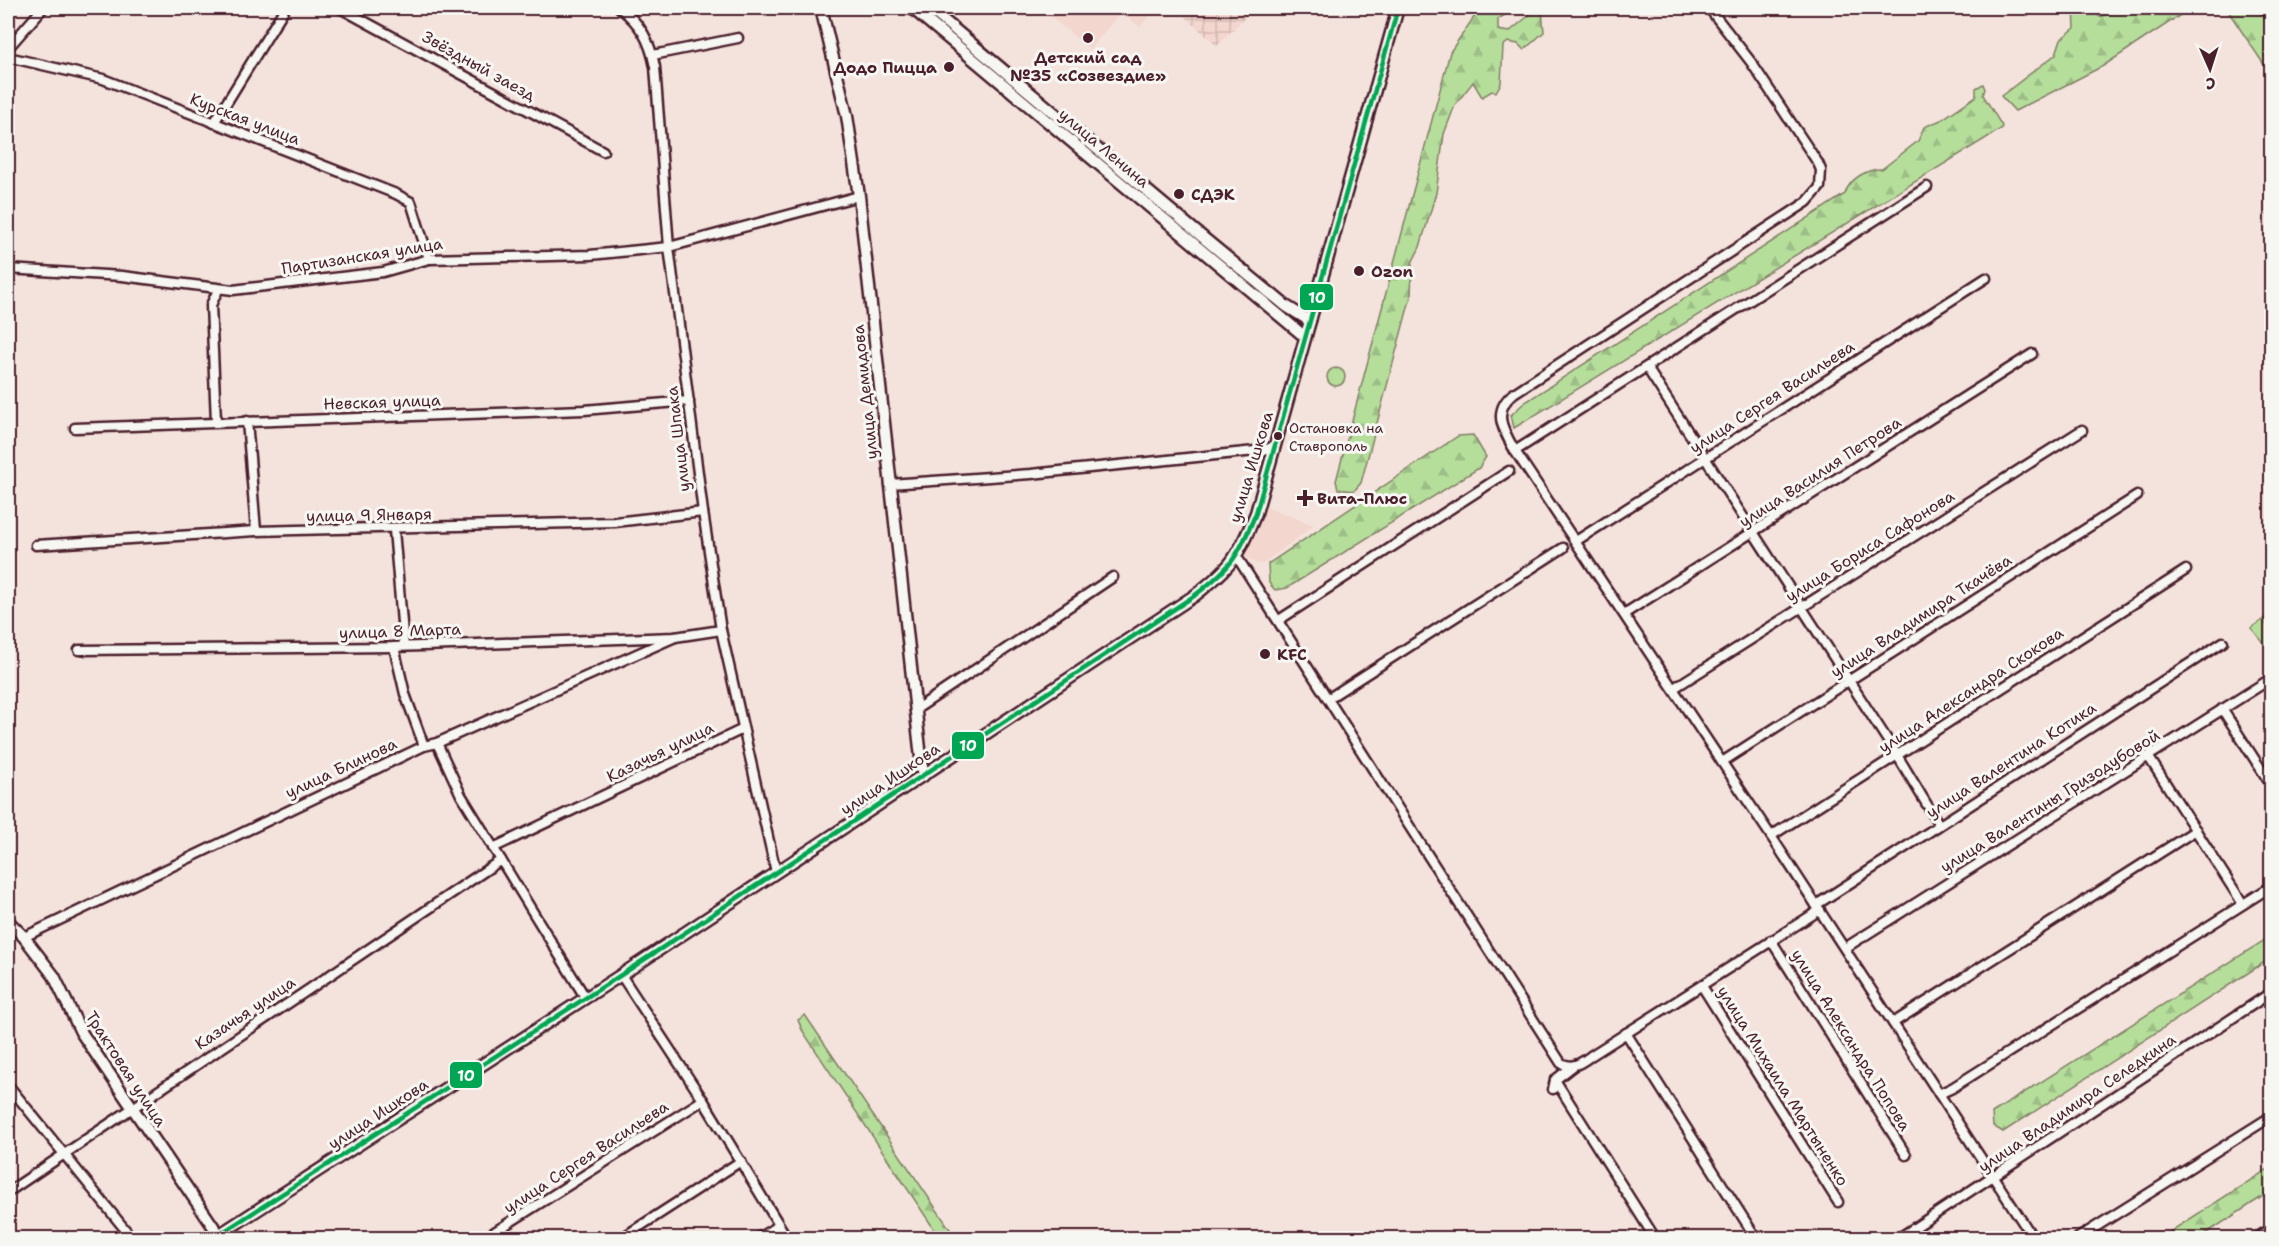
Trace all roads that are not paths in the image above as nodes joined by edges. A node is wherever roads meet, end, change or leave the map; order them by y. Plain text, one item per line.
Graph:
1 (43, 8) edge
2 (285, 8) edge
3 (340, 8) edge
4 (620, 8) edge
5 (821, 8) edge
6 (912, 8) edge
7 (929, 8) edge
8 (1395, 8) edge
9 (1709, 8) edge
10 (2264, 8) edge
11 (2271, 18) edge
12 (738, 38) dead end
13 (8, 48) edge
14 (653, 55) junction
15 (8, 57) edge
16 (214, 123) junction
17 (603, 151) dead end
18 (1927, 187) dead end
19 (859, 196) junction
20 (669, 247) junction
21 (429, 259) junction
22 (8, 269) edge
23 (1986, 278) dead end
24 (218, 290) junction
25 (1310, 321) junction
26 (1304, 336) junction
27 (2032, 354) dead end
28 (1647, 368) junction
29 (689, 402) junction
30 (216, 421) junction
31 (247, 422) junction
32 (75, 428) dead end
33 (2082, 429) dead end
34 (1274, 446) junction
35 (1515, 450) junction
36 (1706, 457) junction
37 (1509, 471) dead end
38 (890, 484) junction
39 (2137, 496) dead end
40 (703, 512) junction
41 (394, 530) junction
42 (256, 531) junction
43 (1753, 533) junction
44 (1576, 542) junction
45 (36, 545) dead end
46 (1563, 548) dead end
47 (1236, 557) junction
48 (2186, 570) dead end
49 (1113, 578) dead end
50 (1801, 607) junction
51 (1624, 614) junction
52 (1279, 620) junction
53 (721, 630) junction
54 (675, 637) junction
55 (2223, 642) dead end
56 (404, 646) junction
57 (394, 647) junction
58 (79, 650) dead end
59 (2271, 678) edge
60 (1849, 681) junction
61 (1674, 688) junction
62 (1329, 698) junction
63 (2222, 709) junction
64 (915, 710) junction
65 (744, 729) junction
66 (437, 743) junction
67 (424, 746) junction
68 (1897, 754) junction
69 (2148, 756) junction
70 (1722, 762) junction
71 (923, 776) junction
72 (2271, 784) edge
73 (1938, 824) junction
74 (2196, 830) junction
75 (1771, 836) junction
76 (493, 848) junction
77 (501, 860) junction
78 (776, 872) junction
79 (2271, 886) edge
80 (2243, 904) junction
81 (1818, 907) junction
82 (8, 921) edge
83 (24, 937) junction
84 (1771, 940) junction
85 (1845, 948) junction
86 (621, 975) junction
87 (1702, 986) junction
88 (2271, 992) edge
89 (585, 997) junction
90 (1893, 1023) junction
91 (1626, 1033) junction
92 (1574, 1066) junction
93 (8, 1084) edge
94 (1939, 1094) junction
95 (703, 1100) junction
96 (133, 1107) junction
97 (2271, 1116) edge
98 (64, 1154) junction
99 (1906, 1155) dead end
100 (741, 1161) junction
101 (1994, 1177) junction
102 (8, 1192) edge
103 (1838, 1202) dead end
104 (778, 1226) junction
105 (2271, 1228) edge
106 (217, 1237) edge
107 (132, 1239) edge
108 (485, 1239) edge
109 (622, 1239) edge
110 (758, 1239) edge
111 (787, 1239) edge
112 (1655, 1239) edge
113 (1756, 1239) edge
114 (1899, 1239) edge
115 (2033, 1239) edge
116 (2078, 1239) edge
117 (2256, 1239) edge

1 - 13 street
2 - 16 street
3 - 17 street, Звёздный заезд
4 - 14 street, улица Шпака
5 - 19 street, улица Демидова
6 - 26 street, улица Ленина
7 - 25 street, улица Ленина
8 - 25 street, улица Ишкова
9 - 35 street
10 - 11 street
12 - 14 street
14 - 20 street, улица Шпака
15 - 16 street, Курская улица
16 - 21 street, Курская улица
18 - 28 street
19 - 20 street, Партизанская улица
19 - 38 street, улица Демидова
20 - 21 street, Партизанская улица
20 - 29 street, улица Шпака
21 - 24 street, Партизанская улица
22 - 24 street, Партизанская улица
23 - 36 street, улица Сергея Васильева
24 - 30 street
25 - 26 street, улица Ишкова
26 - 34 street, улица Ишкова
27 - 43 street, улица Василия Петрова
28 - 35 street
28 - 36 street
29 - 31 street, Невская улица
29 - 40 street, улица Шпака
30 - 31 street, Невская улица
30 - 32 street, Невская улица
31 - 42 street
33 - 50 street, улица Бориса Сафонова
34 - 38 street
34 - 47 street, улица Ишкова
35 - 44 street
36 - 43 street
36 - 44 street, улица Сергея Васильева
37 - 52 street
38 - 64 street, улица Демидова
39 - 60 street, улица Владимира Ткачёва
40 - 41 street, улица 9 Января
40 - 53 street, улица Шпака
41 - 42 street, улица 9 Января
41 - 56 street
42 - 45 street, улица 9 Января
43 - 50 street
43 - 51 street, улица Василия Петрова
44 - 51 street
46 - 62 street
47 - 52 street
47 - 71 street, улица Ишкова
48 - 68 street, улица Александра Скокова
49 - 64 street
50 - 60 street
50 - 61 street, улица Бориса Сафонова
51 - 61 street
52 - 62 street
53 - 54 street, улица 8 Марта
53 - 65 street, улица Шпака
54 - 56 street, улица 8 Марта
54 - 66 street, улица Блинова
55 - 73 street, улица Валентина Котика
56 - 57 street, улица 8 Марта
57 - 58 street, улица 8 Марта
57 - 67 street
59 - 63 street, улица Валентины Гризодубовой
60 - 68 street
60 - 70 street, улица Владимира Ткачёва
61 - 70 street
62 - 92 street
63 - 69 street, улица Валентины Гризодубовой
63 - 72 street
64 - 71 street, улица Демидова
65 - 76 street, Казачья улица
65 - 78 street, улица Шпака
66 - 67 street, улица Блинова
66 - 76 street
67 - 83 street, улица Блинова
68 - 73 street
68 - 75 street, улица Александра Скокова
69 - 74 street
69 - 85 street, улица Валентины Гризодубовой
70 - 75 street
71 - 78 street, улица Ишкова
73 - 81 street, улица Валентина Котика
74 - 80 street
74 - 90 street
75 - 81 street
76 - 77 street
77 - 89 street
77 - 96 street, Казачья улица
78 - 86 street, улица Ишкова
79 - 80 street
80 - 94 street
81 - 84 street, улица Валентина Котика
81 - 85 street
82 - 83 street, Трактовая улица
83 - 96 street, Трактовая улица
84 - 87 street, улица Валентина Котика
84 - 99 street, улица Александра Попова
85 - 90 street
86 - 89 street, улица Ишкова
86 - 95 street
87 - 91 street, улица Валентина Котика
87 - 103 street, улица Михаила Мартыненко
88 - 101 street, улица Владимира Селедкина
89 - 106 street, улица Ишкова
90 - 94 street
91 - 92 street, улица Валентина Котика
91 - 113 street
92 - 112 street, улица Валентина Котика
93 - 98 street
94 - 101 street
95 - 100 street
95 - 108 street, улица Сергея Васильева
96 - 98 street, Казачья улица
96 - 106 street, Трактовая улица
97 - 116 street
98 - 102 street, Казачья улица
98 - 107 street
100 - 104 street
100 - 109 street
101 - 114 street, улица Владимира Селедкина
101 - 115 street
104 - 110 street
104 - 111 street
105 - 117 street

